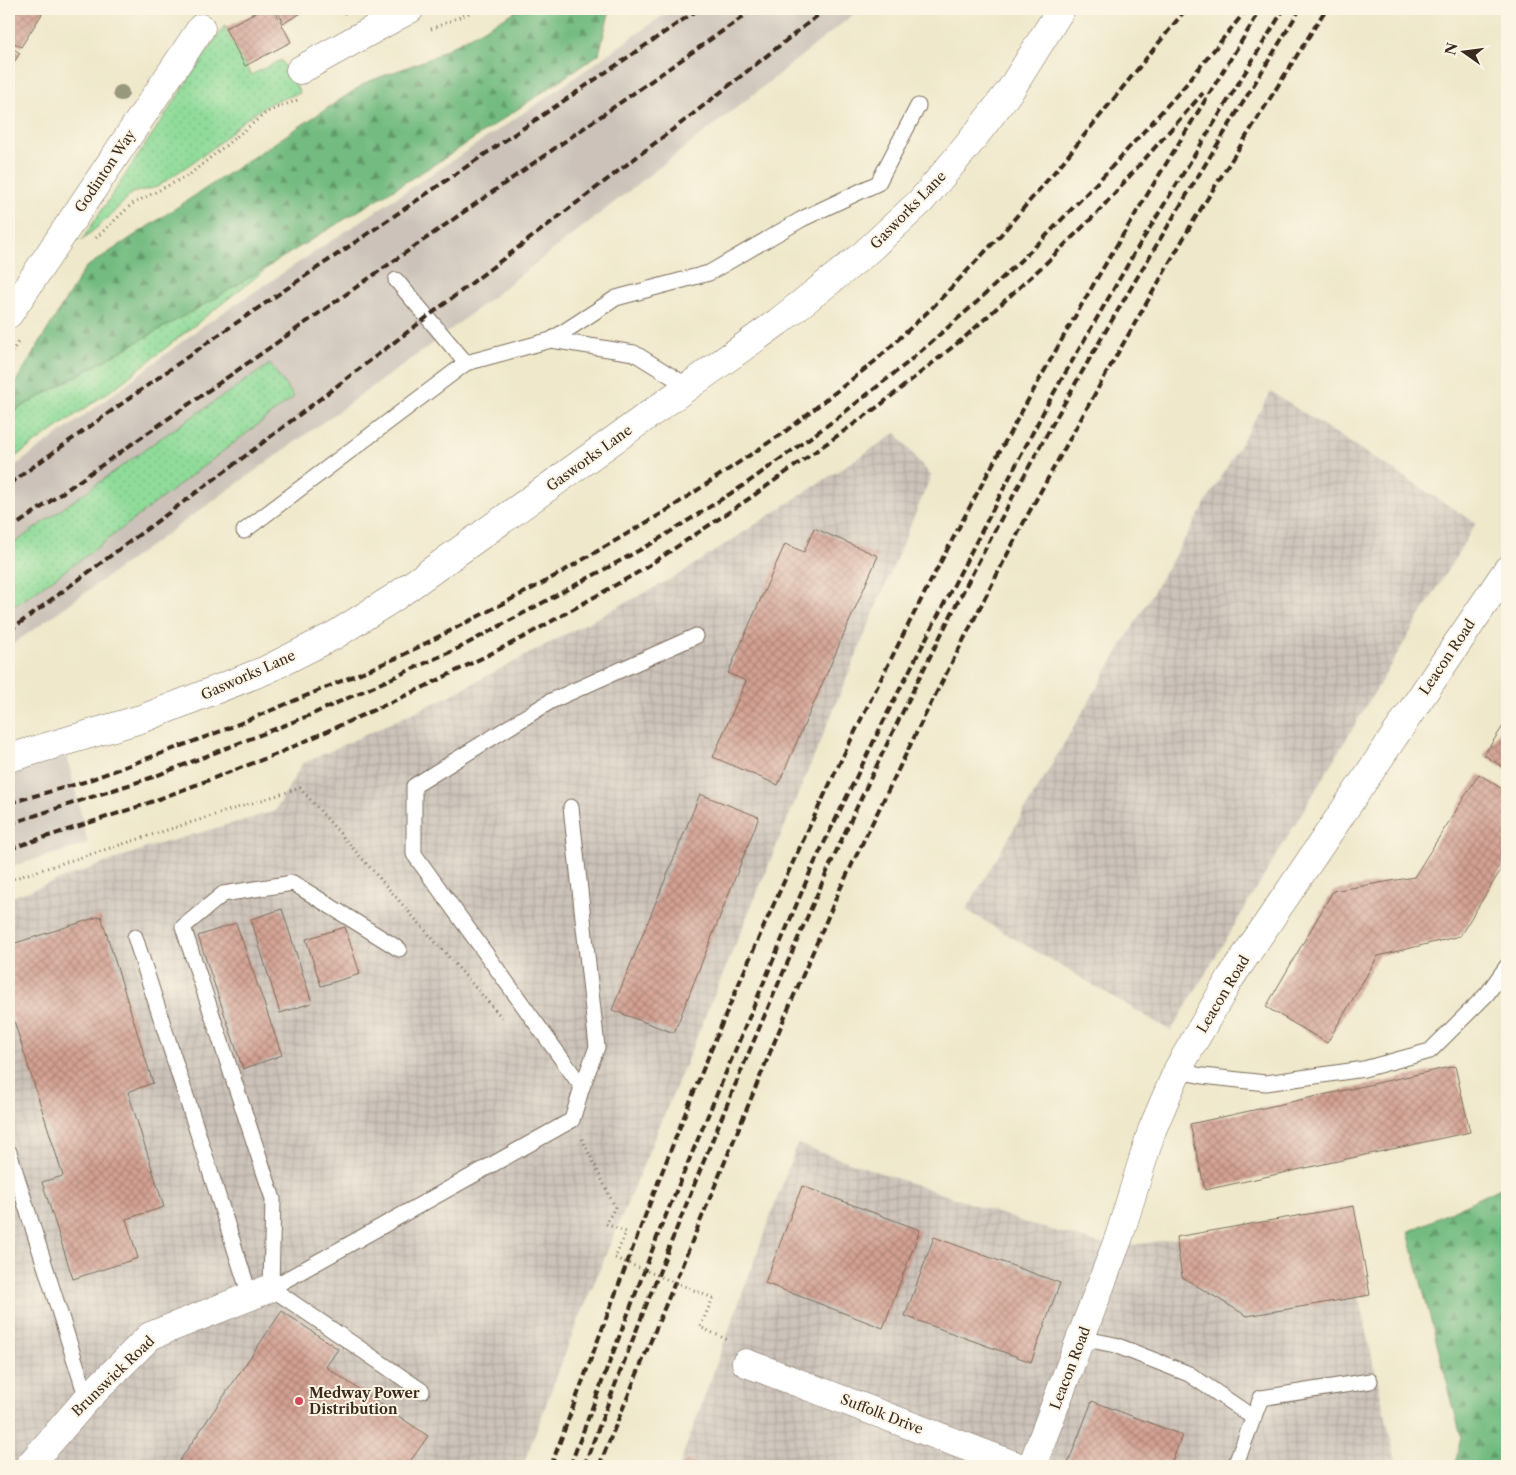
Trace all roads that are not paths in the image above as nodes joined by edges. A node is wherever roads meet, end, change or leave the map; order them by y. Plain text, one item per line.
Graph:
1 (410, 9) edge
2 (1061, 9) edge
3 (201, 28) dead end
4 (300, 70) dead end
5 (918, 106) dead end
6 (396, 280) dead end
7 (9, 314) edge
8 (550, 340) junction
9 (466, 363) junction
10 (689, 387) junction
11 (244, 531) dead end
12 (1507, 570) edge
13 (696, 636) dead end
14 (9, 758) edge
15 (571, 807) dead end
16 (135, 937) dead end
17 (399, 949) dead end
18 (1507, 966) edge
19 (1178, 1071) junction
20 (582, 1087) junction
21 (9, 1152) edge
22 (260, 1292) junction
23 (1081, 1338) junction
24 (741, 1354) road end
25 (1370, 1381) dead end
26 (422, 1391) dead end
27 (87, 1399) junction
28 (1254, 1418) junction
29 (29, 1466) edge
30 (1018, 1466) edge
31 (1032, 1466) edge
32 (1235, 1466) edge

1 - 4 street
2 - 10 street, Gasworks Lane
3 - 7 street, Godinton Way
5 - 8 lane
6 - 9 lane
8 - 9 lane
8 - 10 lane
9 - 11 lane
10 - 14 street, Gasworks Lane
12 - 19 street, Leacon Road
13 - 20 lane
15 - 20 lane
16 - 22 lane
17 - 22 lane
18 - 19 lane
19 - 23 street, Leacon Road
20 - 22 lane
21 - 27 lane
22 - 26 lane
22 - 27 street, Brunswick Road
23 - 28 lane
23 - 31 street, Leacon Road
24 - 30 street, Suffolk Drive
25 - 28 lane
27 - 29 street, Brunswick Road
28 - 32 lane

